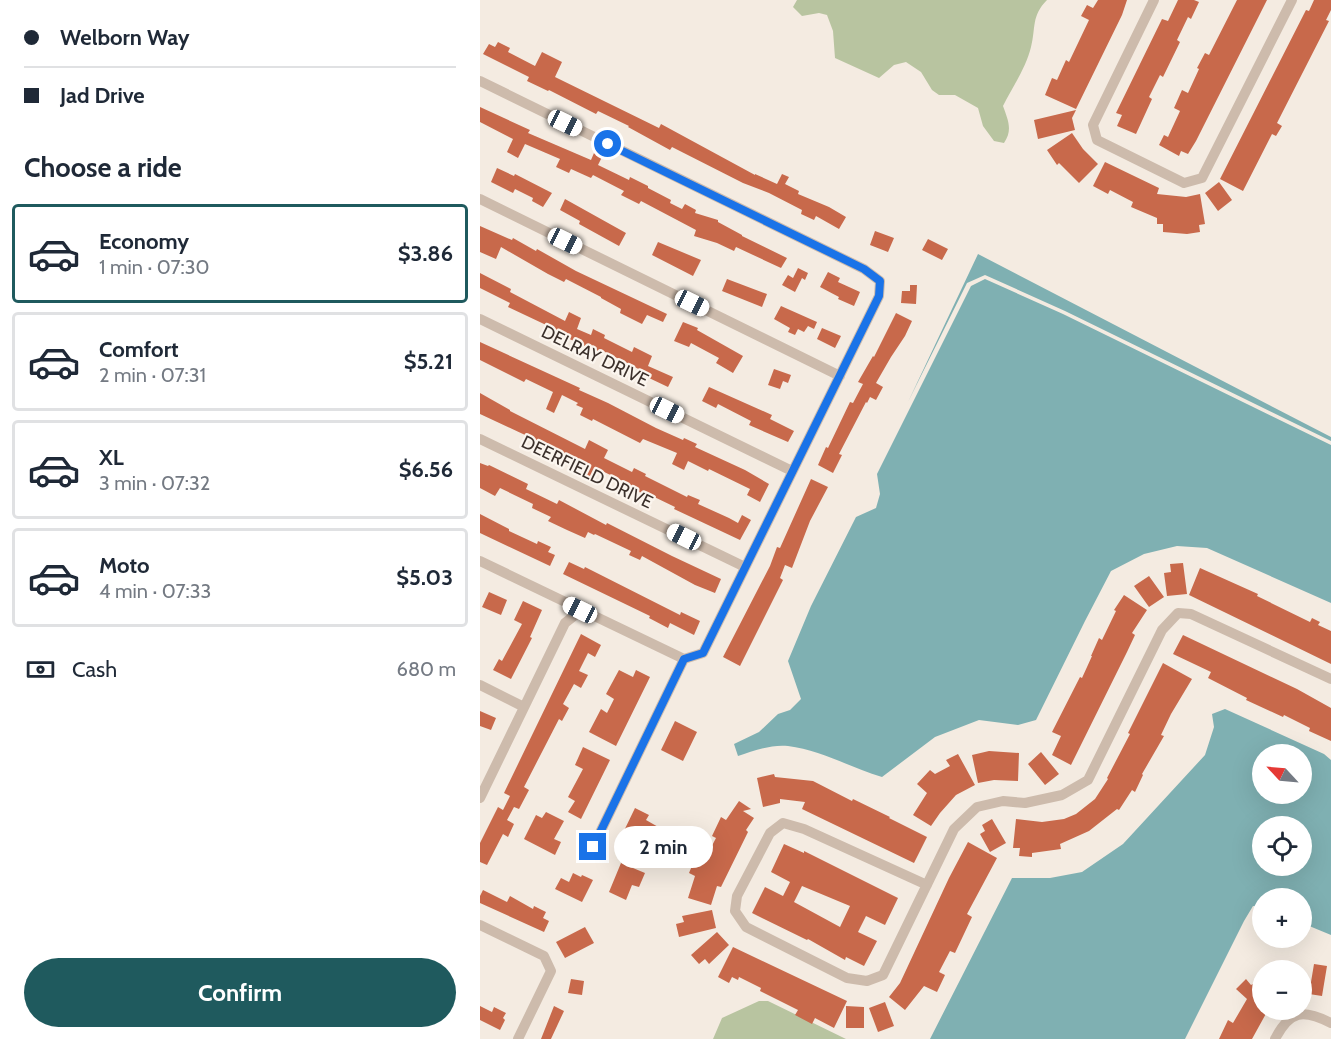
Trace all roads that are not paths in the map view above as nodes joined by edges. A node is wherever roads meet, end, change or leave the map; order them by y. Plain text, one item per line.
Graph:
1 (1154, 0) edge
2 (1292, 0) edge
3 (480, 81) edge
4 (480, 199) edge
5 (480, 319) edge
6 (840, 376) junction
7 (480, 439) edge
8 (792, 471) junction
9 (480, 561) edge
10 (745, 567) junction
11 (580, 610) junction
12 (684, 659) junction
13 (1331, 679) edge
14 (480, 685) edge
15 (524, 707) junction
16 (480, 798) edge
17 (593, 847) dead end
18 (927, 885) junction
19 (480, 925) edge
20 (1331, 1023) edge
21 (518, 1039) edge
22 (1275, 1039) edge

1 - 2 street
3 - 6 street
4 - 6 street
5 - 8 street, DELRAY DRIVE
6 - 8 street
7 - 10 street, DEERFIELD DRIVE
8 - 10 street
9 - 11 street
10 - 12 street
11 - 12 street
11 - 15 street
12 - 17 street
13 - 18 street
14 - 15 street
15 - 16 street
18 - 18 street
19 - 21 street
20 - 22 street

